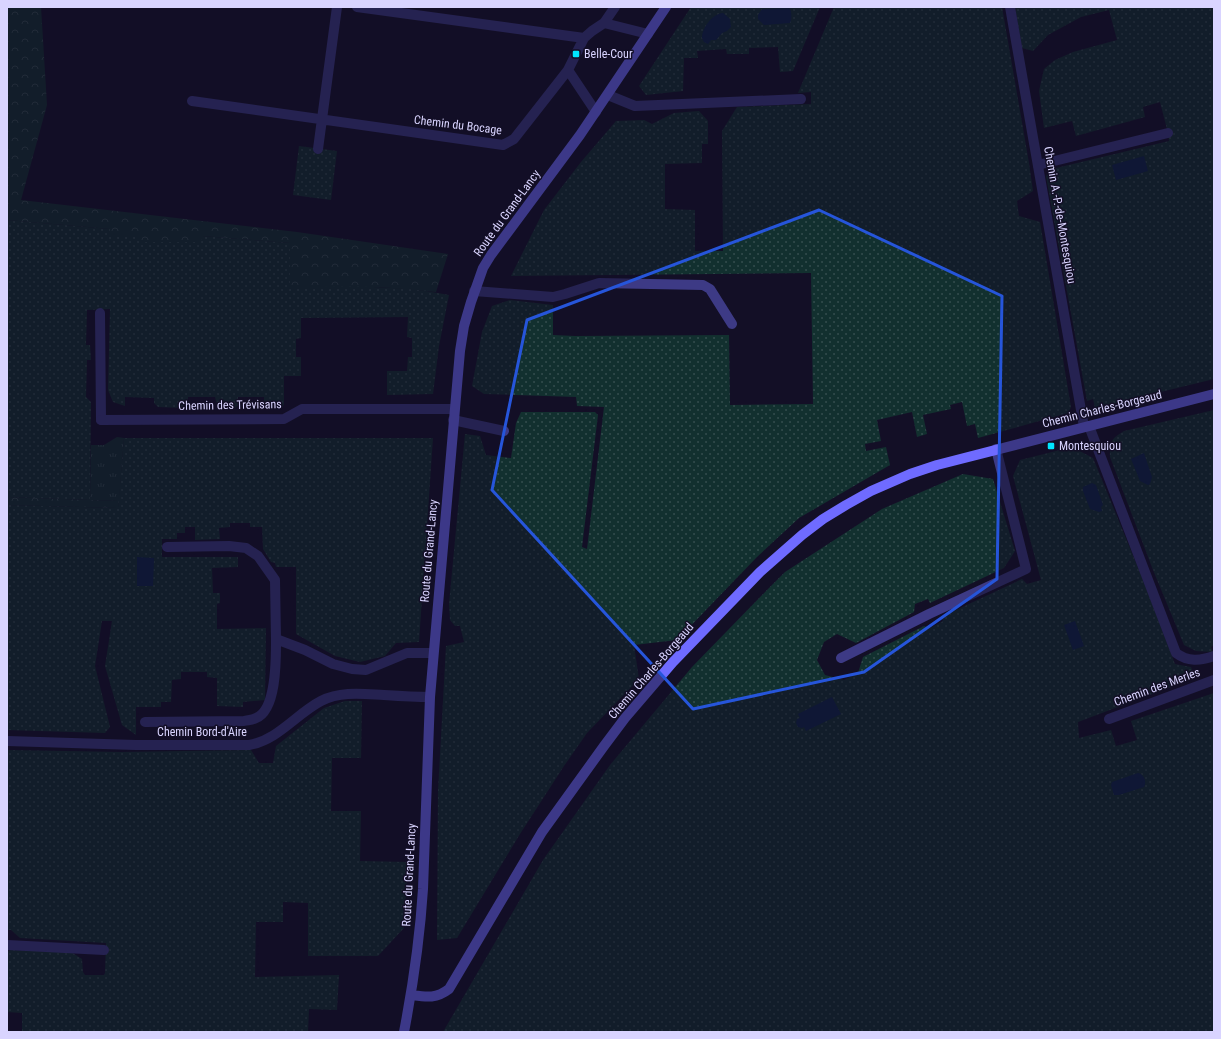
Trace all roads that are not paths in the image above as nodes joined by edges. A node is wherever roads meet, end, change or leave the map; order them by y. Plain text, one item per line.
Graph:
1 (337, 7) edge
2 (357, 7) edge
3 (615, 7) edge
4 (666, 7) edge
5 (1010, 7) edge
6 (604, 23) junction
7 (648, 34) junction
8 (584, 38) junction
9 (568, 70) junction
10 (608, 95) junction
11 (801, 99) dead end
12 (192, 101) dead end
13 (596, 112) junction
14 (322, 120) junction
15 (1168, 133) dead end
16 (318, 149) dead end
17 (1038, 165) junction
18 (474, 291) junction
19 (100, 313) dead end
20 (732, 324) dead end
21 (1214, 394) edge
22 (453, 414) junction
23 (1086, 426) junction
24 (504, 431) dead end
25 (996, 449) junction
26 (167, 548) dead end
27 (276, 639) junction
28 (433, 653) junction
29 (1214, 656) edge
30 (841, 658) dead end
31 (1214, 680) edge
32 (430, 697) junction
33 (1109, 719) dead end
34 (145, 722) dead end
35 (7, 741) edge
36 (7, 945) edge
37 (104, 950) dead end
38 (411, 995) junction
39 (404, 1032) edge

1 - 14 street
2 - 8 street
3 - 6 street, Chemin du Bocage
4 - 7 street, Route du Grand-Lancy
5 - 17 street, Chemin A.-P.-de-Montesquiou
6 - 7 street
6 - 8 street, Chemin du Bocage
7 - 10 street, Route du Grand-Lancy
8 - 9 street, Chemin du Bocage
9 - 13 street
9 - 14 street, Chemin du Bocage
10 - 11 street
10 - 13 street, Route du Grand-Lancy
12 - 14 street, Chemin du Bocage
13 - 18 street, Route du Grand-Lancy
14 - 16 street
15 - 17 street
17 - 23 street, Chemin A.-P.-de-Montesquiou
18 - 20 street
18 - 22 street, Route du Grand-Lancy
19 - 22 street, Chemin des Trévisans
21 - 23 street, Chemin Charles-Borgeaud
22 - 24 street, Chemin des Trévisans
22 - 28 street, Route du Grand-Lancy
23 - 25 street, Chemin Charles-Borgeaud
23 - 29 street, Chemin A.-P.-de-Montesquiou
25 - 30 street
25 - 38 street, Chemin Charles-Borgeaud
26 - 27 street
27 - 28 street
27 - 34 street
28 - 32 street, Route du Grand-Lancy
31 - 33 street, Chemin des Merles
32 - 35 street, Chemin Bord-d'Aire
32 - 38 street, Route du Grand-Lancy
36 - 37 street
38 - 39 street, Route du Grand-Lancy

